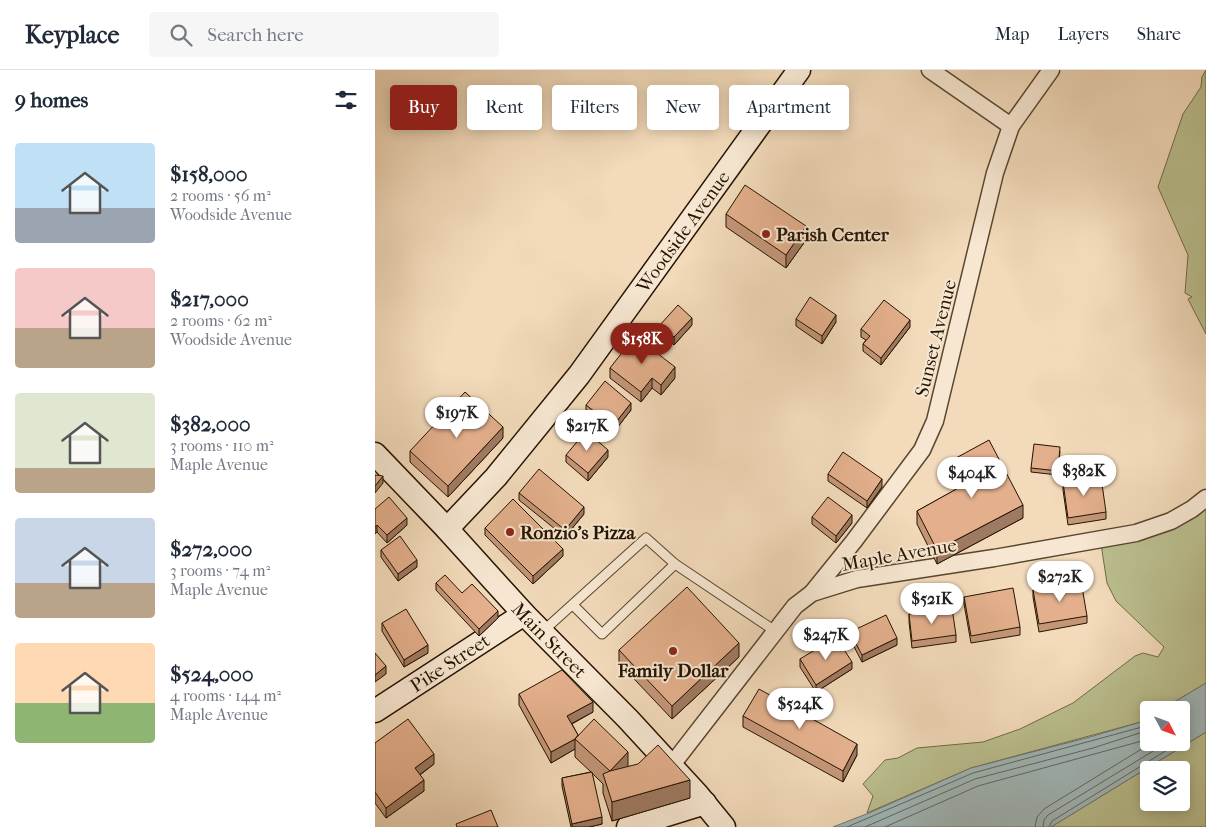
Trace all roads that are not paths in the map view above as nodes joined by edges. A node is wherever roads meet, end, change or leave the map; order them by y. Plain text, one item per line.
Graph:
1 (799, 70) edge
2 (930, 70) edge
3 (1051, 70) edge
4 (1011, 126) junction
5 (375, 454) edge
6 (1206, 498) edge
7 (447, 529) junction
8 (675, 564) junction
9 (812, 593) junction
10 (573, 605) junction
11 (525, 614) junction
12 (775, 631) junction
13 (542, 632) junction
14 (375, 711) edge
15 (671, 766) junction
16 (705, 803) junction
17 (628, 827) edge
18 (724, 827) edge

1 - 7 main road, Woodside Avenue
2 - 4 street
3 - 4 street, Sunset Avenue
4 - 9 street, Sunset Avenue
5 - 7 main road, Main Street
6 - 9 street, Maple Avenue
7 - 11 main road, Main Street
8 - 10 lane
8 - 10 lane
8 - 12 lane
9 - 12 street, Maple Avenue
10 - 13 lane
11 - 13 main road, Main Street
11 - 14 main road, Pike Street
12 - 15 street, Maple Avenue
13 - 15 main road, Main Street
15 - 16 main road, Main Street
16 - 17 main road
16 - 18 main road, Main Street

